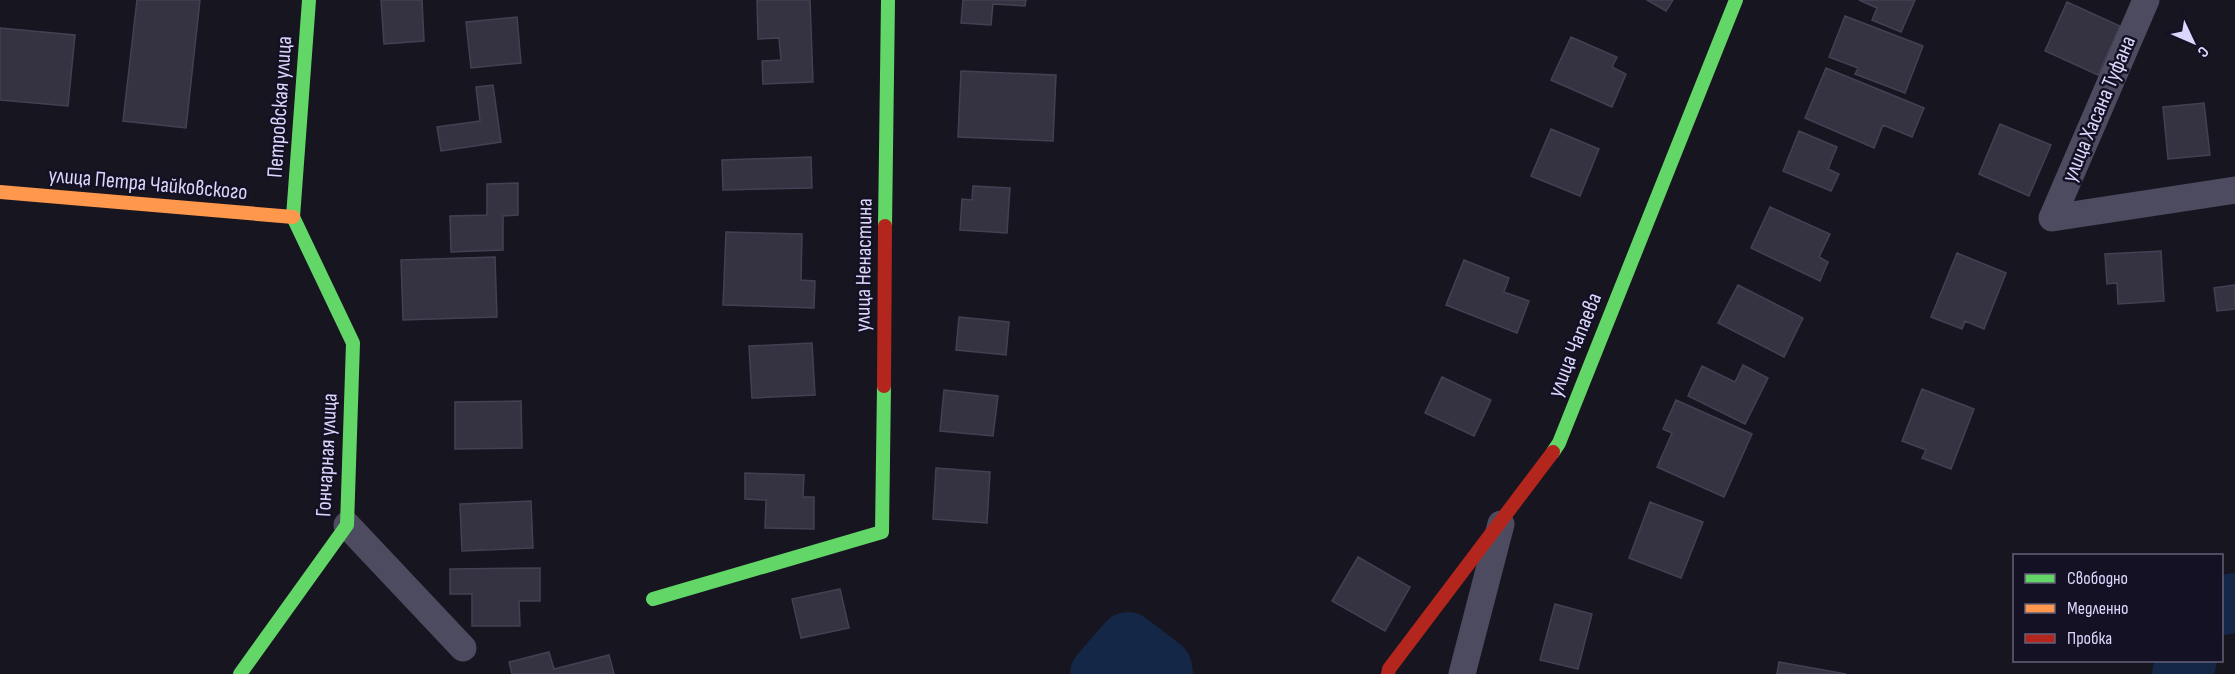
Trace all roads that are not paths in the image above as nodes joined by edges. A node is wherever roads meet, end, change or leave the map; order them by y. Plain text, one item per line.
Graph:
1 (309, 0) edge
2 (888, 0) edge
3 (1736, 0) edge
4 (2146, 0) edge
5 (2235, 190) edge
6 (0, 192) edge
7 (292, 217) junction
8 (1503, 517) junction
9 (347, 525) junction
10 (653, 599) dead end
11 (462, 648) dead end
12 (1388, 672) edge
13 (240, 674) edge
14 (1462, 674) edge

1 - 7 street, Петровская улица
2 - 10 street, улица Ненастина
3 - 8 street, улица Чапаева
4 - 5 street, улица Хасана Туфана
6 - 7 street, улица Петра Чайковского
7 - 9 street, Гончарная улица
8 - 12 street, улица Чапаева
8 - 14 street
9 - 11 street
9 - 13 street, Гончарная улица

